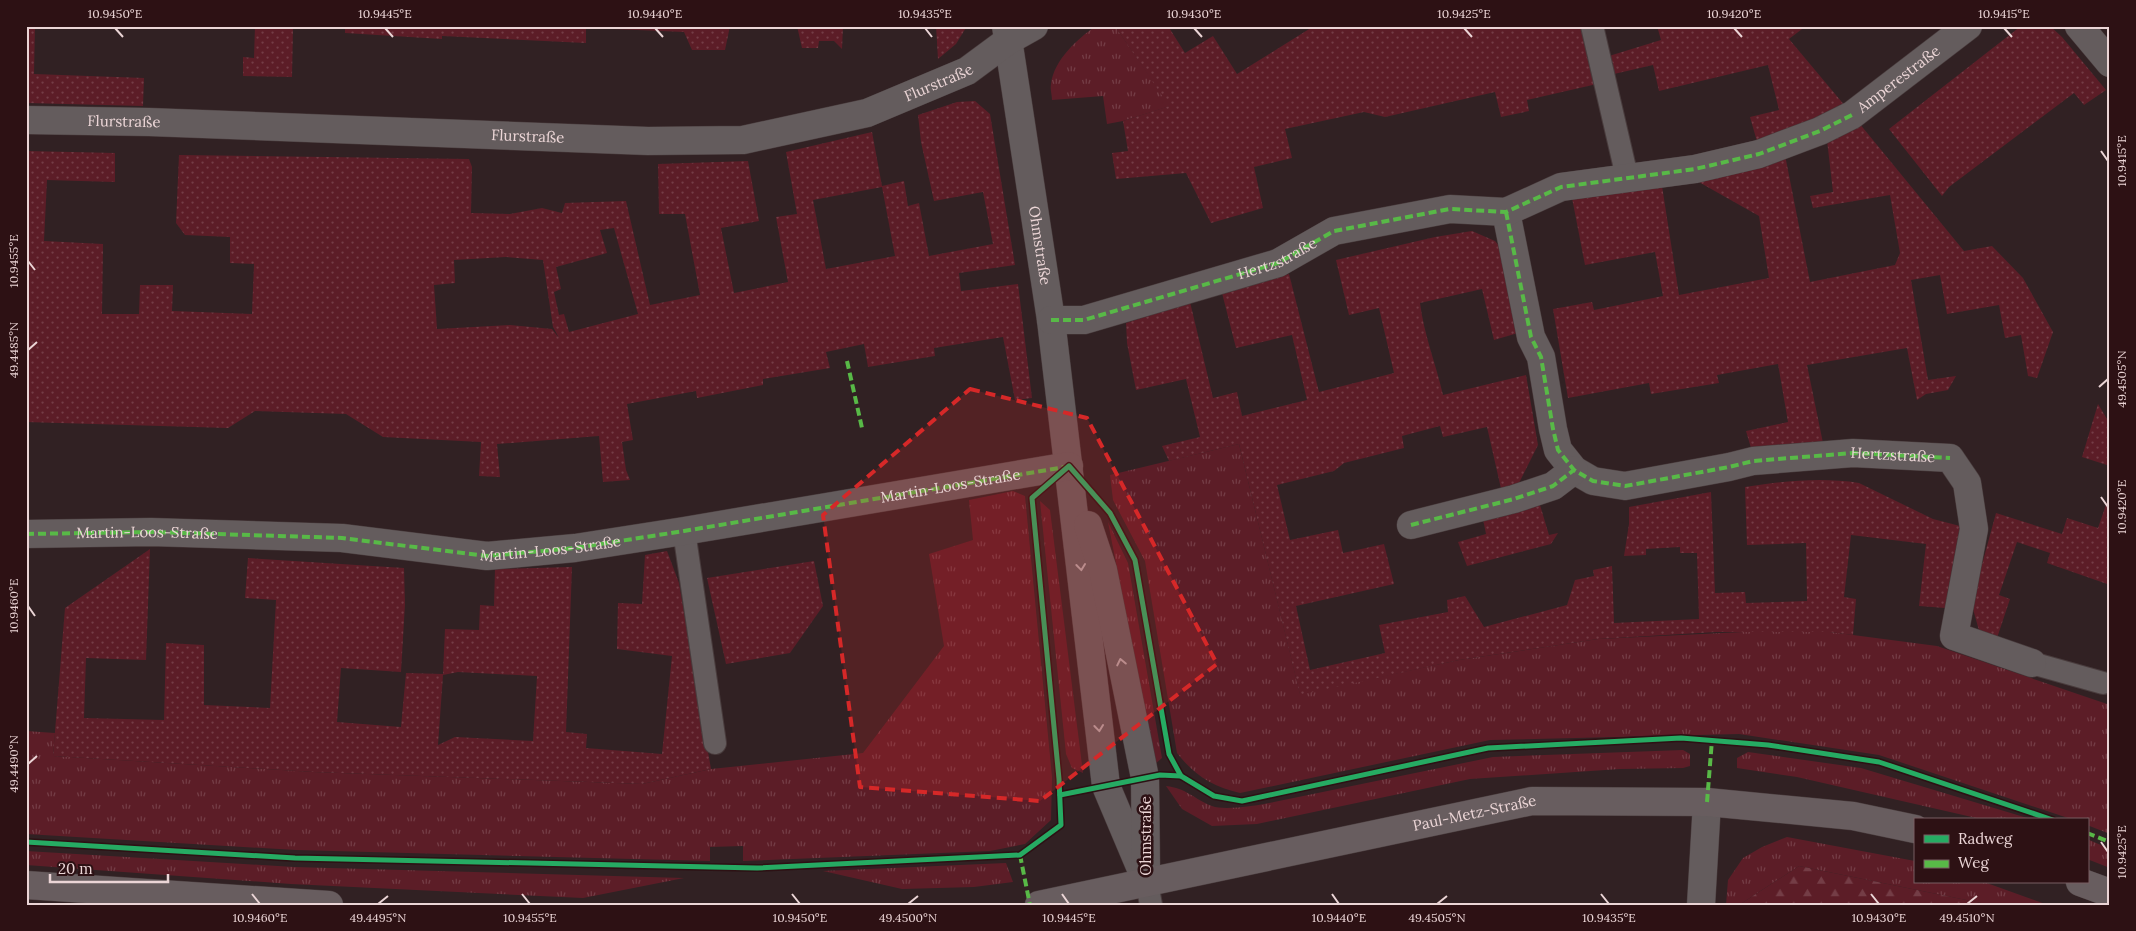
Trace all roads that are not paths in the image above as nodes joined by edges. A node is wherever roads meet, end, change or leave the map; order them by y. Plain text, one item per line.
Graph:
1 (1034, 26) edge
2 (1592, 26) edge
3 (1968, 26) edge
4 (2079, 26) edge
5 (1008, 33) edge
6 (2110, 63) edge
7 (1852, 115) joint
8 (26, 120) edge
9 (1627, 177) junction
10 (1506, 212) junction
11 (1051, 320) junction
12 (1069, 466) junction
13 (1574, 470) junction
14 (1411, 525) dead end
15 (684, 531) junction
16 (26, 534) edge
17 (2032, 663) joint
18 (2103, 683) dead end
19 (715, 743) dead end
20 (1706, 802) junction
21 (1914, 829) edge
22 (2085, 884) edge
23 (26, 885) edge
24 (2110, 893) edge
25 (1149, 894) edge
26 (329, 905) edge
27 (1039, 905) edge
28 (1701, 905) edge

1 - 5 street, Flurstraße
2 - 9 lane
3 - 7 street, Amperestraße
4 - 6 street
5 - 8 street, Flurstraße
5 - 11 street, Ohmstraße
7 - 9 street, Hertzstraße
9 - 10 street, Hertzstraße
10 - 11 street, Hertzstraße
10 - 13 street, Hertzstraße
11 - 12 street, Ohmstraße
12 - 15 street, Martin-Loos-Straße
25 -> 12 street, Ohmstraße
12 -> 25 street, Ohmstraße
13 - 14 street
13 - 17 street, Hertzstraße
15 - 16 street, Martin-Loos-Straße
15 - 19 lane
17 - 18 lane
20 - 21 street, Paul-Metz-Straße
20 - 25 street, Paul-Metz-Straße
20 - 28 street
22 - 24 street
23 - 26 street
25 - 27 street, Paul-Metz-Straße

